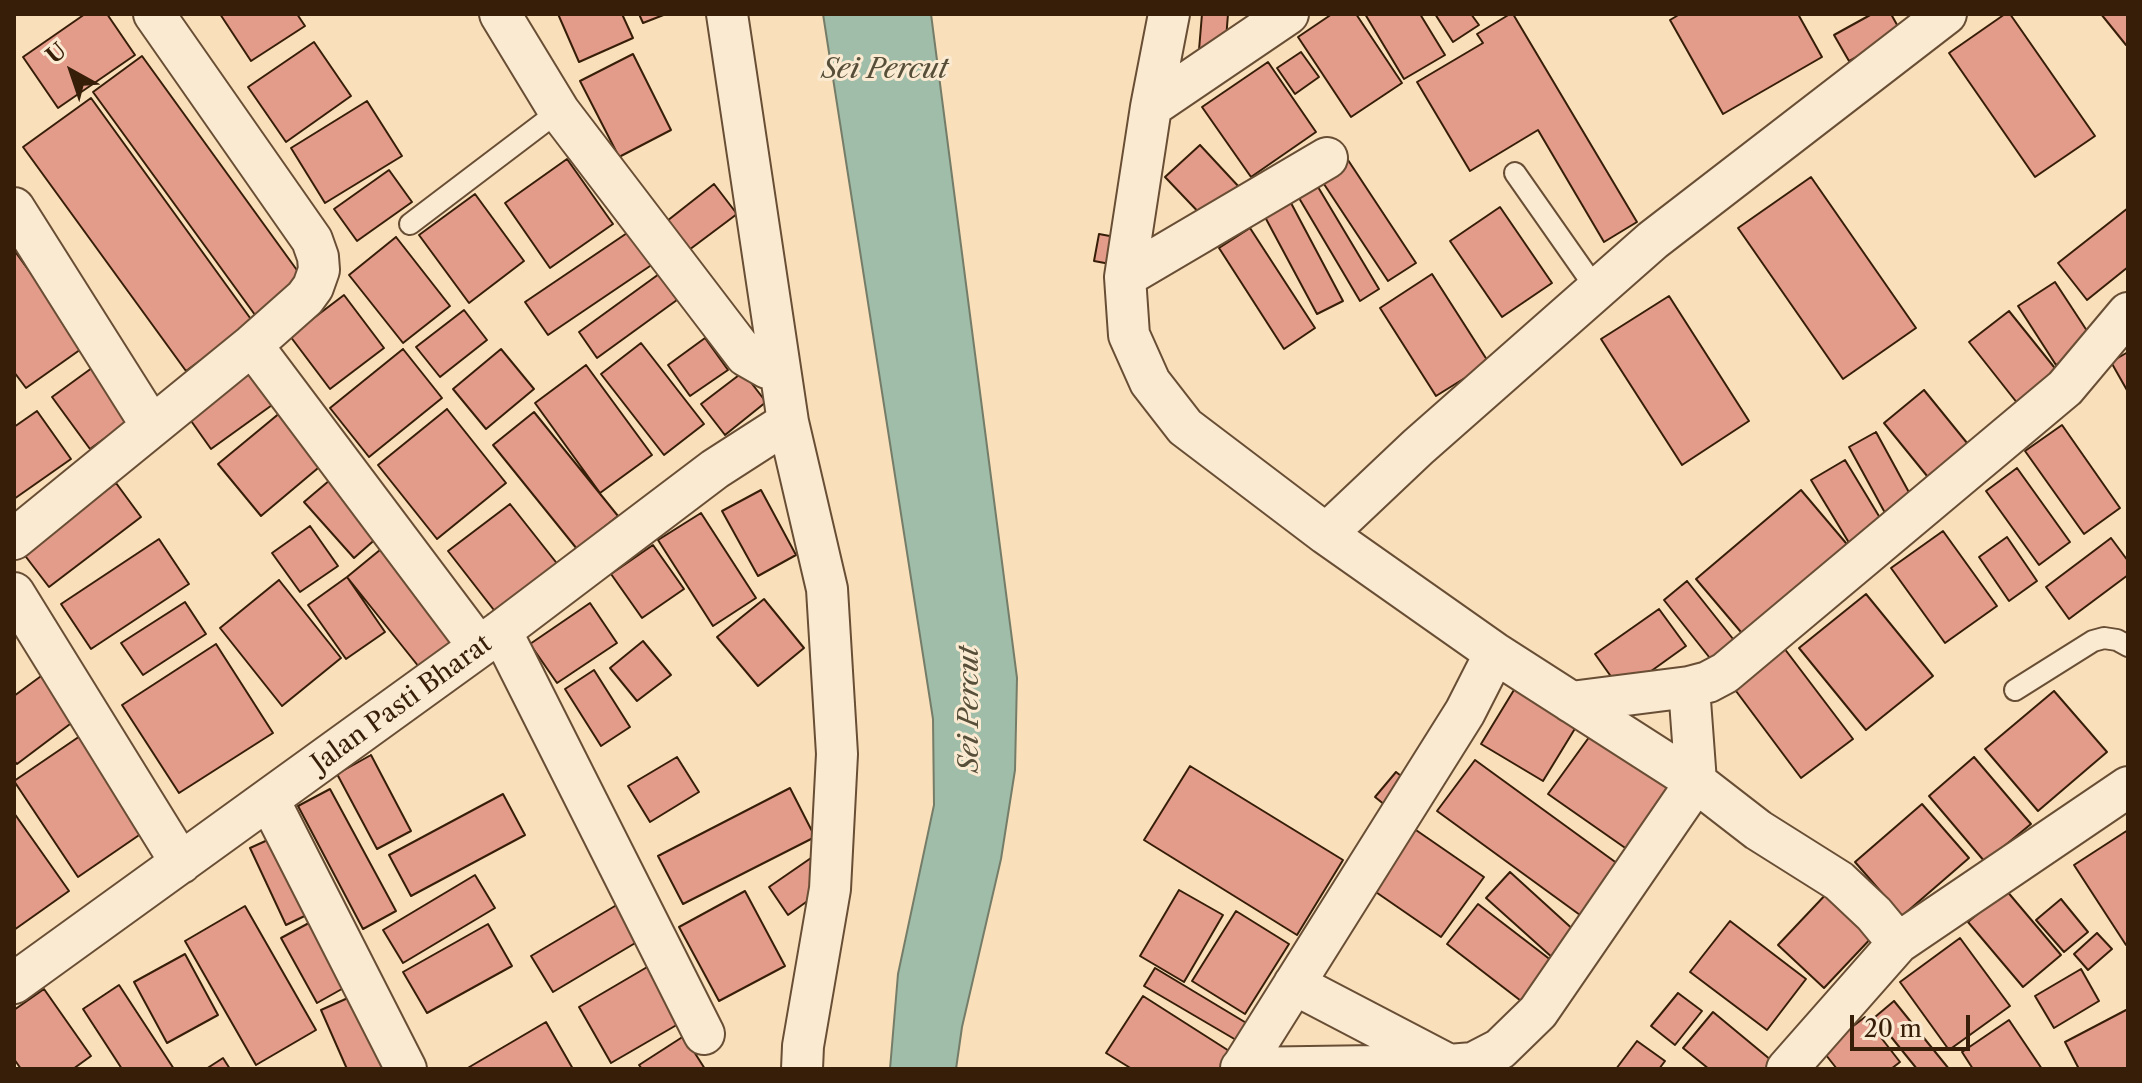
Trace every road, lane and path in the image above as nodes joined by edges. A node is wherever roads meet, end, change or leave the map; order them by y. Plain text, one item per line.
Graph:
1 (154, 14) edge
2 (500, 14) edge
3 (727, 14) edge
4 (1169, 14) edge
5 (1288, 14) edge
6 (1946, 14) edge
7 (1151, 107) junction
8 (559, 111) junction
9 (1327, 158) dead end
10 (1515, 173) dead end
11 (14, 208) edge
12 (410, 224) dead end
13 (1125, 277) junction
14 (1597, 290) junction
15 (2128, 313) edge
16 (252, 345) junction
17 (779, 369) junction
18 (788, 422) junction
19 (151, 425) junction
20 (1326, 534) junction
21 (14, 539) edge
22 (14, 593) edge
23 (490, 639) junction
24 (2128, 646) edge
25 (1495, 653) junction
26 (1689, 687) junction
27 (2015, 690) dead end
28 (1571, 702) junction
29 (1696, 782) junction
30 (2128, 787) edge
31 (269, 800) junction
32 (181, 863) junction
33 (1898, 943) junction
34 (14, 983) edge
35 (1294, 984) junction
36 (704, 1034) dead end
37 (1449, 1065) junction
38 (1241, 1068) edge
39 (406, 1069) edge
40 (802, 1069) edge
41 (1787, 1069) edge

1 - 16 street
2 - 8 street
3 - 17 street
4 - 7 street
5 - 7 street
6 - 14 street
7 - 13 street
8 - 12 lane
8 - 17 street
9 - 13 street
10 - 14 lane
11 - 19 street
13 - 20 street
14 - 20 street
15 - 26 street
16 - 19 street
16 - 23 street
17 - 18 street
18 - 23 street, Jalan Pasti Bharat
18 - 40 street
19 - 21 street
20 - 25 street
22 - 32 street
23 - 31 street, Jalan Pasti Bharat
23 - 36 street
24 - 27 lane
25 - 28 street
25 - 35 street
26 - 28 street
26 - 29 street
28 - 29 street
29 - 33 street
29 - 37 street
30 - 33 street
31 - 32 street, Jalan Pasti Bharat
31 - 39 street
32 - 34 street, Jalan Pasti Bharat
33 - 41 street
35 - 37 street
35 - 38 street
37 - 38 street

